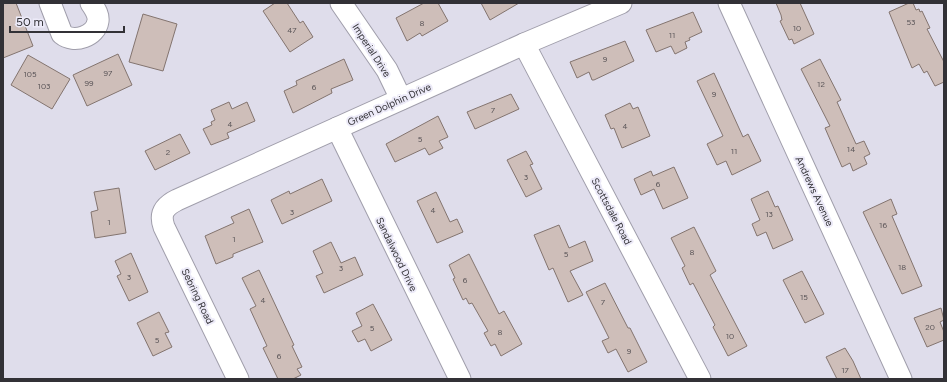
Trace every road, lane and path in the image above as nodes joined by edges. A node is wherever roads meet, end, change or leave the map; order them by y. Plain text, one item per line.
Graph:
1 (50, 3) edge
2 (91, 3) edge
3 (341, 3) edge
4 (621, 3) edge
5 (729, 3) edge
6 (524, 44) junction
7 (401, 99) junction
8 (336, 128) junction
9 (162, 212) joint
10 (238, 379) edge
11 (460, 379) edge
12 (700, 379) edge
13 (901, 379) edge

1 - 2 street
3 - 7 street, Imperial Drive
4 - 6 street, Green Dolphin Drive
5 - 13 street, Andrews Avenue
6 - 7 street, Green Dolphin Drive
6 - 12 street, Scottsdale Road
7 - 8 street, Green Dolphin Drive
8 - 9 street, Green Dolphin Drive
8 - 11 street, Sandalwood Drive
9 - 10 street, Sebring Road

